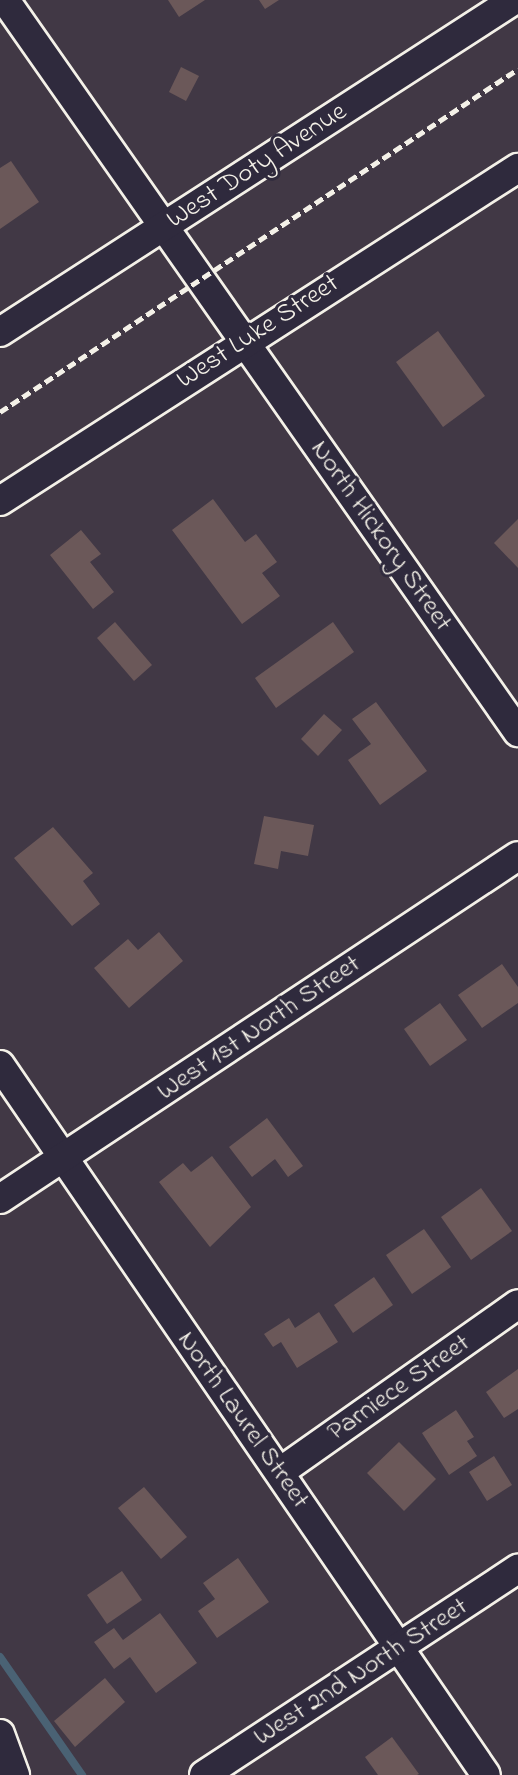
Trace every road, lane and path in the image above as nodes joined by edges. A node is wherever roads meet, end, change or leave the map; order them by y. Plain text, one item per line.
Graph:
1 (4, 0) edge
2 (514, 0) edge
3 (518, 168) edge
4 (166, 226) junction
5 (0, 332) edge
6 (244, 340) junction
7 (0, 501) edge
8 (518, 732) edge
9 (518, 856) edge
10 (0, 1065) edge
11 (61, 1160) junction
12 (0, 1199) edge
13 (518, 1304) edge
14 (280, 1472) junction
15 (518, 1569) edge
16 (397, 1648) junction
17 (0, 1734) edge
18 (15, 1775) edge
19 (204, 1775) edge
20 (486, 1775) edge

1 - 4 street, North Hickory Street
2 - 4 street, West Doty Avenue
3 - 6 street, West Luke Street
4 - 5 street, West Doty Avenue
4 - 6 street, North Hickory Street
6 - 7 street, West Luke Street
6 - 8 street, North Hickory Street
9 - 11 street, West 1st North Street
10 - 11 street, North Laurel Street
11 - 12 street, West 1st North Street
11 - 14 street, North Laurel Street
13 - 14 street, Parniece Street
14 - 16 street, North Laurel Street
15 - 16 street, West 2nd North Street
16 - 19 street, West 2nd North Street
16 - 20 street, North Laurel Street
17 - 18 street

